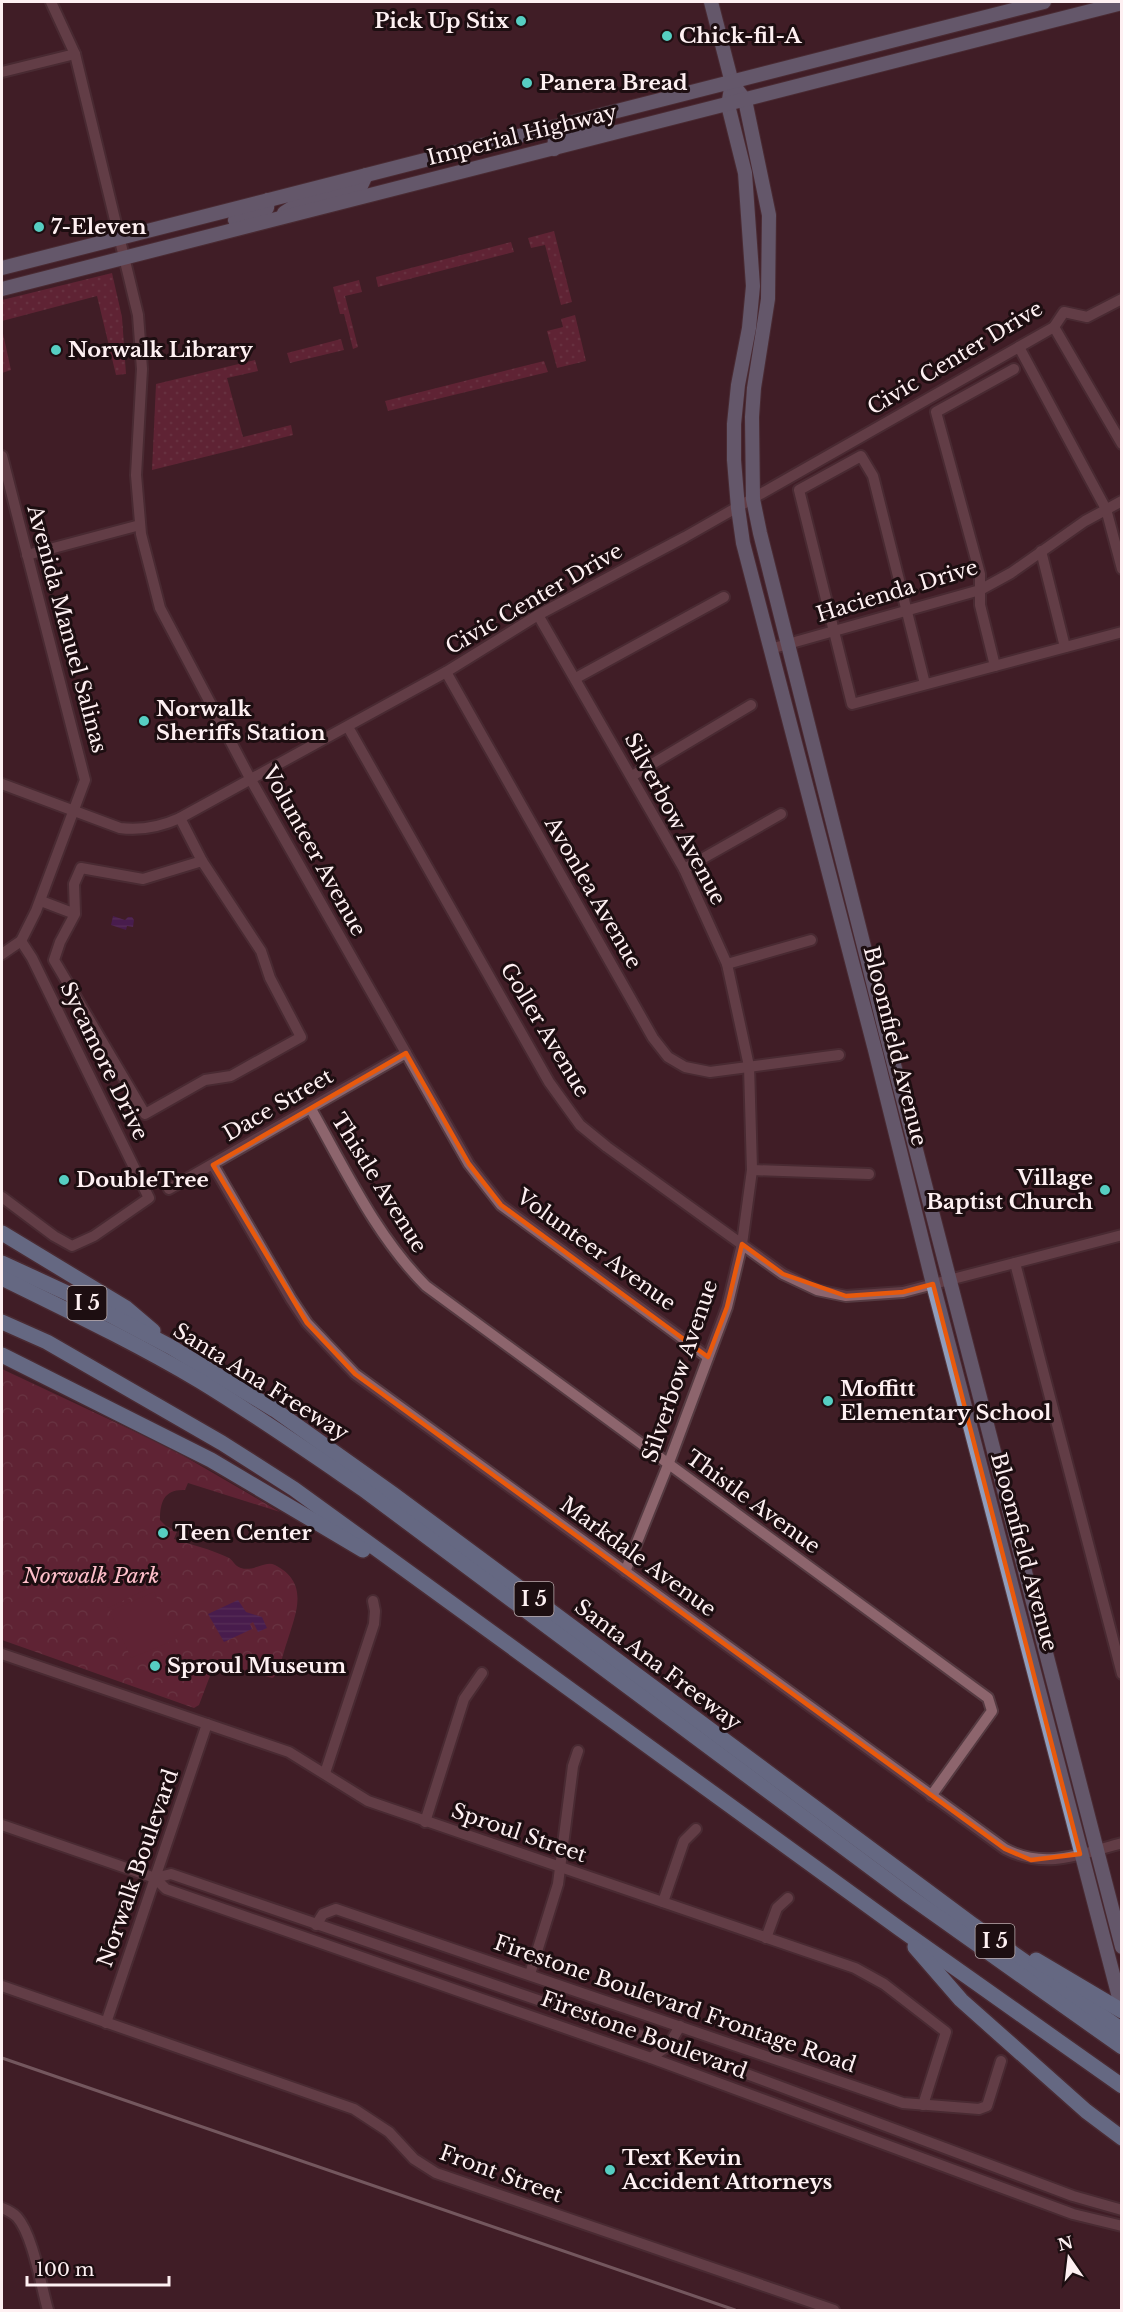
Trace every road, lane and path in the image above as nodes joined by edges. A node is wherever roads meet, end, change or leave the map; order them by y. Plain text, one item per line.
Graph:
1 (51, 2) edge
2 (711, 2) edge
3 (1044, 2) edge
4 (1122, 3) edge
5 (75, 54) junction
6 (2, 72) edge
7 (732, 83) junction
8 (745, 100) junction
9 (645, 105) junction
10 (728, 105) junction
11 (554, 149) junction
12 (366, 176) junction
13 (748, 197) junction
14 (268, 200) junction
15 (271, 220) junction
16 (120, 238) junction
17 (199, 239) junction
18 (125, 257) junction
19 (2, 268) edge
20 (2, 289) edge
21 (769, 292) junction
22 (1121, 299) edge
23 (1054, 327) junction
24 (747, 338) junction
25 (762, 342) junction
26 (1018, 347) junction
27 (1014, 369) dead end
28 (1122, 444) edge
29 (2, 456) edge
30 (753, 499) junction
31 (1122, 501) edge
32 (738, 508) junction
33 (1106, 509) junction
34 (140, 525) junction
35 (1041, 551) junction
36 (27, 555) junction
37 (1122, 569) edge
38 (980, 590) junction
39 (724, 597) dead end
40 (907, 612) junction
41 (538, 615) junction
42 (835, 630) junction
43 (1122, 632) edge
44 (789, 644) junction
45 (1065, 647) junction
46 (770, 649) junction
47 (995, 666) junction
48 (446, 672) junction
49 (576, 678) junction
50 (925, 684) junction
51 (751, 705) dead end
52 (348, 727) junction
53 (810, 727) junction
54 (791, 730) junction
55 (632, 776) junction
56 (251, 780) junction
57 (2, 784) edge
58 (74, 811) junction
59 (781, 814) dead end
60 (180, 818) junction
61 (202, 861) junction
62 (684, 869) junction
63 (41, 901) junction
64 (75, 914) junction
65 (811, 940) dead end
66 (21, 941) junction
67 (2, 954) edge
68 (727, 964) junction
69 (889, 1046) junction
70 (875, 1050) junction
71 (406, 1053) junction
72 (839, 1055) dead end
73 (749, 1066) junction
74 (311, 1109) junction
75 (213, 1165) junction
76 (752, 1170) junction
77 (922, 1172) junction
78 (869, 1174) dead end
79 (906, 1175) junction
80 (169, 1189) dead end
81 (2, 1197) edge
82 (2, 1233) edge
83 (1122, 1235) edge
84 (742, 1244) junction
85 (2, 1263) edge
86 (1015, 1263) junction
87 (2, 1278) edge
88 (950, 1279) junction
89 (933, 1284) junction
90 (2, 1322) edge
91 (171, 1347) junction
92 (2, 1355) edge
93 (708, 1357) junction
94 (976, 1386) junction
95 (960, 1389) junction
96 (668, 1465) junction
97 (625, 1572) junction
98 (446, 1598) junction
99 (373, 1600) dead end
100 (2, 1654) edge
101 (482, 1673) dead end
102 (1122, 1674) edge
103 (207, 1725) junction
104 (578, 1751) dead end
105 (325, 1773) junction
106 (931, 1796) junction
107 (425, 1822) junction
108 (2, 1825) edge
109 (696, 1829) dead end
110 (1122, 1843) edge
111 (1096, 1850) junction
112 (1080, 1854) junction
113 (561, 1867) junction
114 (155, 1878) junction
115 (788, 1898) dead end
116 (663, 1902) junction
117 (316, 1925) junction
118 (973, 1925) junction
119 (900, 1929) junction
120 (766, 1938) junction
121 (1122, 1947) edge
122 (530, 1974) junction
123 (2, 1986) edge
124 (1121, 2004) edge
125 (106, 2023) junction
126 (680, 2026) junction
127 (1122, 2030) edge
128 (1115, 2043) edge
129 (669, 2045) junction
130 (651, 2058) junction
131 (1001, 2061) dead end
132 (1122, 2086) edge
133 (923, 2105) junction
134 (1122, 2138) edge
135 (2, 2208) edge
136 (1122, 2210) edge
137 (1122, 2226) edge
138 (48, 2310) edge
139 (834, 2310) edge

1 - 5 street, Volunteer Avenue
2 - 7 main road, Bloomfield Avenue
3 - 7 main road, Imperial Highway
4 - 8 main road, Imperial Highway
5 - 6 street
5 - 16 street, Volunteer Avenue
7 - 8 main road, Bloomfield Avenue
7 - 9 main road, Imperial Highway
7 - 10 main road, Bloomfield Avenue
8 - 10 main road, Imperial Highway
8 - 21 main road, Bloomfield Avenue
9 - 11 main road
9 - 12 main road, Imperial Highway
10 - 11 main road, Imperial Highway
10 - 13 main road, Bloomfield Avenue
11 - 15 main road, Imperial Highway
12 - 14 main road, Imperial Highway
12 - 15 main road
13 - 21 main road
13 - 24 main road, Bloomfield Avenue
14 - 16 main road, Imperial Highway
14 - 17 main road
15 - 17 main road, Imperial Highway
16 - 18 street, Volunteer Avenue
16 - 19 main road, Imperial Highway
17 - 18 main road, Imperial Highway
18 - 20 main road, Imperial Highway
18 - 34 street, Volunteer Avenue
21 - 25 main road, Bloomfield Avenue
22 - 23 street, Civic Center Drive
23 - 26 street, Civic Center Drive
23 - 28 street
24 - 25 main road
24 - 32 main road, Bloomfield Avenue
25 - 30 main road, Bloomfield Avenue
26 - 30 street, Civic Center Drive
26 - 33 street
27 - 38 street
29 - 36 street, Avenida Manuel Salinas
30 - 32 street, Civic Center Drive
30 - 44 main road, Bloomfield Avenue
31 - 33 street, Hacienda Drive
32 - 41 street, Civic Center Drive
32 - 46 main road, Bloomfield Avenue
33 - 35 street, Hacienda Drive
33 - 37 street
34 - 36 street
34 - 56 street, Volunteer Avenue
35 - 38 street, Hacienda Drive
35 - 45 street
36 - 58 street, Avenida Manuel Salinas
38 - 40 street, Hacienda Drive
38 - 47 street
39 - 49 street
40 - 42 street, Hacienda Drive
40 - 42 street
40 - 50 street
41 - 48 street, Civic Center Drive
41 - 49 street, Silverbow Avenue
42 - 44 street, Hacienda Drive
42 - 50 street
43 - 45 street
44 - 46 street, Hacienda Drive
44 - 53 main road, Bloomfield Avenue
45 - 47 street
46 - 54 main road, Bloomfield Avenue
47 - 50 street
48 - 52 street, Civic Center Drive
48 - 73 street, Avonlea Avenue
49 - 55 street, Silverbow Avenue
51 - 55 street
52 - 56 street, Civic Center Drive
52 - 84 street, Goller Avenue
53 - 54 main road
53 - 69 main road, Bloomfield Avenue
54 - 70 main road, Bloomfield Avenue
55 - 62 street, Silverbow Avenue
56 - 60 street, Civic Center Drive
56 - 71 street, Volunteer Avenue
57 - 58 street, Civic Center Drive
58 - 60 street, Civic Center Drive
58 - 63 street, Avenida Manuel Salinas
59 - 62 street
60 - 61 street
61 - 64 street
61 - 64 street
62 - 68 street, Silverbow Avenue
63 - 64 street
63 - 66 street, Avenida Manuel Salinas
65 - 68 street
66 - 67 street
66 - 81 street, Sycamore Drive
68 - 73 street, Silverbow Avenue
69 - 70 main road
69 - 77 main road, Bloomfield Avenue
70 - 79 main road, Bloomfield Avenue
71 - 74 street, Dace Street
71 - 93 street, Volunteer Avenue
72 - 73 street, Avonlea Avenue
73 - 76 street, Silverbow Avenue
74 - 75 street, Dace Street
74 - 96 street, Thistle Avenue
75 - 80 street, Dace Street
75 - 97 street, Markdale Avenue
76 - 78 street
76 - 84 street, Silverbow Avenue
77 - 79 main road
77 - 88 main road, Bloomfield Avenue
79 - 89 main road, Bloomfield Avenue
82 - 91 highway
83 - 86 street, Goller Avenue
84 - 89 street, Goller Avenue
84 - 93 street, Silverbow Avenue
85 - 91 highway, Santa Ana Freeway / I 5
86 - 88 street, Goller Avenue
86 - 102 street
87 - 128 highway
88 - 89 street, Goller Avenue
88 - 94 main road, Bloomfield Avenue
89 - 95 main road, Bloomfield Avenue
90 - 98 highway, I 5
91 - 118 highway, Santa Ana Freeway / I 5
92 - 98 highway
93 - 96 street, Silverbow Avenue
94 - 95 main road
94 - 111 main road, Bloomfield Avenue
95 - 112 main road, Bloomfield Avenue
96 - 97 street, Silverbow Avenue
96 - 106 street, Thistle Avenue
97 - 106 street, Markdale Avenue
98 - 119 highway, I 5
99 - 105 street
100 - 103 street, Sproul Street
101 - 107 street
103 - 105 street, Sproul Street
103 - 114 street, Norwalk Boulevard
104 - 113 street
105 - 107 street, Sproul Street
106 - 112 street, Markdale Avenue
107 - 113 street, Sproul Street
108 - 114 street, Firestone Boulevard
109 - 116 street
110 - 111 street, Markdale Avenue
111 - 112 street, Markdale Avenue
111 - 121 main road, Bloomfield Avenue
112 - 124 main road, Bloomfield Avenue
113 - 116 street, Sproul Street
113 - 122 street
114 - 117 street, Firestone Boulevard
114 - 125 street, Norwalk Boulevard
114 - 130 street, Firestone Boulevard
115 - 120 street
116 - 120 street, Sproul Street
117 - 122 street, Firestone Boulevard Frontage Road
117 - 129 street, Firestone Boulevard
118 - 124 highway
118 - 127 highway, Santa Ana Freeway / I 5
119 - 132 highway, I 5
119 - 134 highway
120 - 133 street, Sproul Street
122 - 126 street, Firestone Boulevard Frontage Road
123 - 125 street, Front Street
125 - 139 street, Front Street
126 - 129 street
126 - 133 street, Firestone Boulevard Frontage Road
129 - 130 street
129 - 136 street, Firestone Boulevard
130 - 137 street, Firestone Boulevard
131 - 133 street, Firestone Boulevard Frontage Road
135 - 138 street

